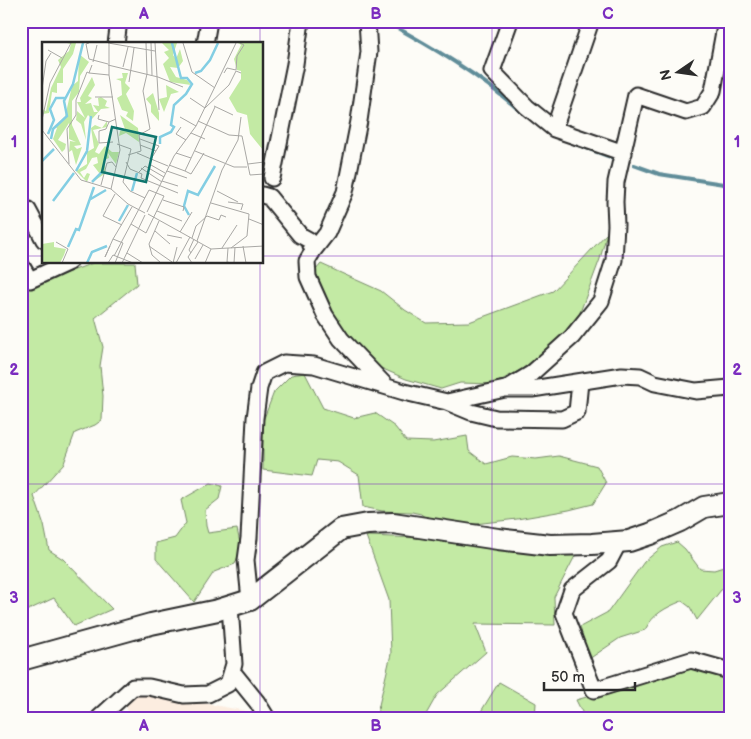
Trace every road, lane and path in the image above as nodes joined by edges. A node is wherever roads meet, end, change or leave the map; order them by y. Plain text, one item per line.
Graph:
1 (119, 21) edge
2 (209, 21) edge
3 (301, 21) edge
4 (367, 21) edge
5 (510, 21) edge
6 (591, 21) edge
7 (726, 21) edge
8 (116, 42) edge
9 (206, 42) edge
10 (554, 129) junction
11 (624, 153) junction
12 (272, 178) dead end
13 (264, 196) edge
14 (21, 205) edge
15 (42, 236) edge
16 (313, 251) junction
17 (66, 264) edge
18 (21, 265) edge
19 (580, 382) junction
20 (386, 386) junction
21 (730, 388) edge
22 (505, 389) junction
23 (447, 402) junction
24 (730, 503) edge
25 (619, 542) junction
26 (250, 600) junction
27 (230, 606) junction
28 (21, 660) edge
29 (232, 671) junction
30 (730, 671) edge
31 (119, 701) junction
32 (99, 718) edge
33 (119, 718) edge
34 (267, 718) edge

1 - 8 street
2 - 9 street
3 - 12 street
4 - 16 street
5 - 10 street
6 - 10 street
7 - 11 street
10 - 11 street
11 - 22 street
13 - 16 street
14 - 15 street
16 - 20 street
17 - 18 street
19 - 21 street
19 - 22 street
19 - 23 street
20 - 23 street
20 - 26 street
22 - 23 street
24 - 25 main road
25 - 26 main road
25 - 30 street
26 - 27 main road
27 - 28 main road
27 - 29 street
29 - 31 street
29 - 34 street
31 - 32 street
31 - 33 street

